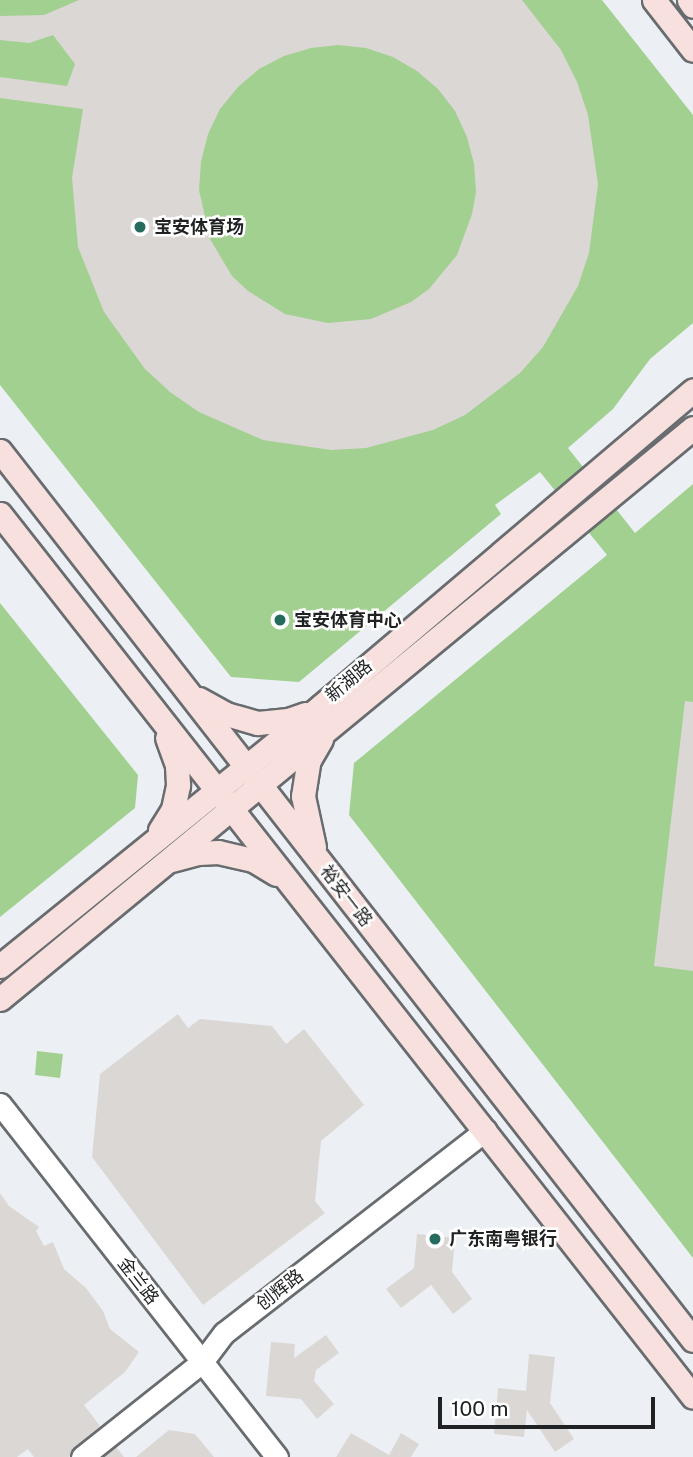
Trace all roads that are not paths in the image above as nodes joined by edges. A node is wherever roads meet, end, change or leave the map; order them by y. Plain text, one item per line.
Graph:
1 (654, 0) edge
2 (689, 0) edge
3 (693, 6) edge
4 (693, 50) edge
5 (693, 390) edge
6 (693, 428) edge
7 (0, 451) edge
8 (0, 514) edge
9 (362, 671) junction
10 (375, 690) junction
11 (188, 691) junction
12 (156, 713) junction
13 (328, 714) junction
14 (246, 766) junction
15 (260, 785) junction
16 (216, 791) junction
17 (230, 809) junction
18 (148, 846) junction
19 (163, 864) junction
20 (322, 866) junction
21 (296, 892) junction
22 (0, 966) edge
23 (0, 999) edge
24 (0, 1104) edge
25 (486, 1130) junction
26 (693, 1340) edge
27 (202, 1362) junction
28 (693, 1397) edge
29 (82, 1457) edge
30 (277, 1457) edge

1 - 4 main road
2 - 3 main road
5 - 9 main road, 新湖路
6 - 10 main road, 新湖路
7 - 11 main road, 裕安一路
8 - 12 main road, 裕安一路
9 - 10 main road
9 - 13 main road, 新湖路
10 - 13 main road, 新湖路
11 - 13 main road
11 - 14 main road, 裕安一路
12 - 16 main road, 裕安一路
12 - 18 main road
13 - 14 main road, 新湖路
13 - 15 main road, 新湖路
13 - 20 main road
14 - 15 main road, 裕安一路
14 - 16 main road, 新湖路
15 - 17 main road, 新湖路
15 - 20 main road, 裕安一路
16 - 17 main road, 裕安一路
16 - 18 main road, 新湖路
17 - 19 main road, 新湖路
17 - 21 main road, 裕安一路
18 - 22 main road, 新湖路
19 - 21 main road
19 - 23 main road, 新湖路
20 - 26 main road, 裕安一路
21 - 25 main road, 裕安一路
24 - 27 street, 金兰路
25 - 27 street, 创辉路
25 - 28 main road, 裕安一路
27 - 29 street, 创辉路
27 - 30 street, 金兰路

